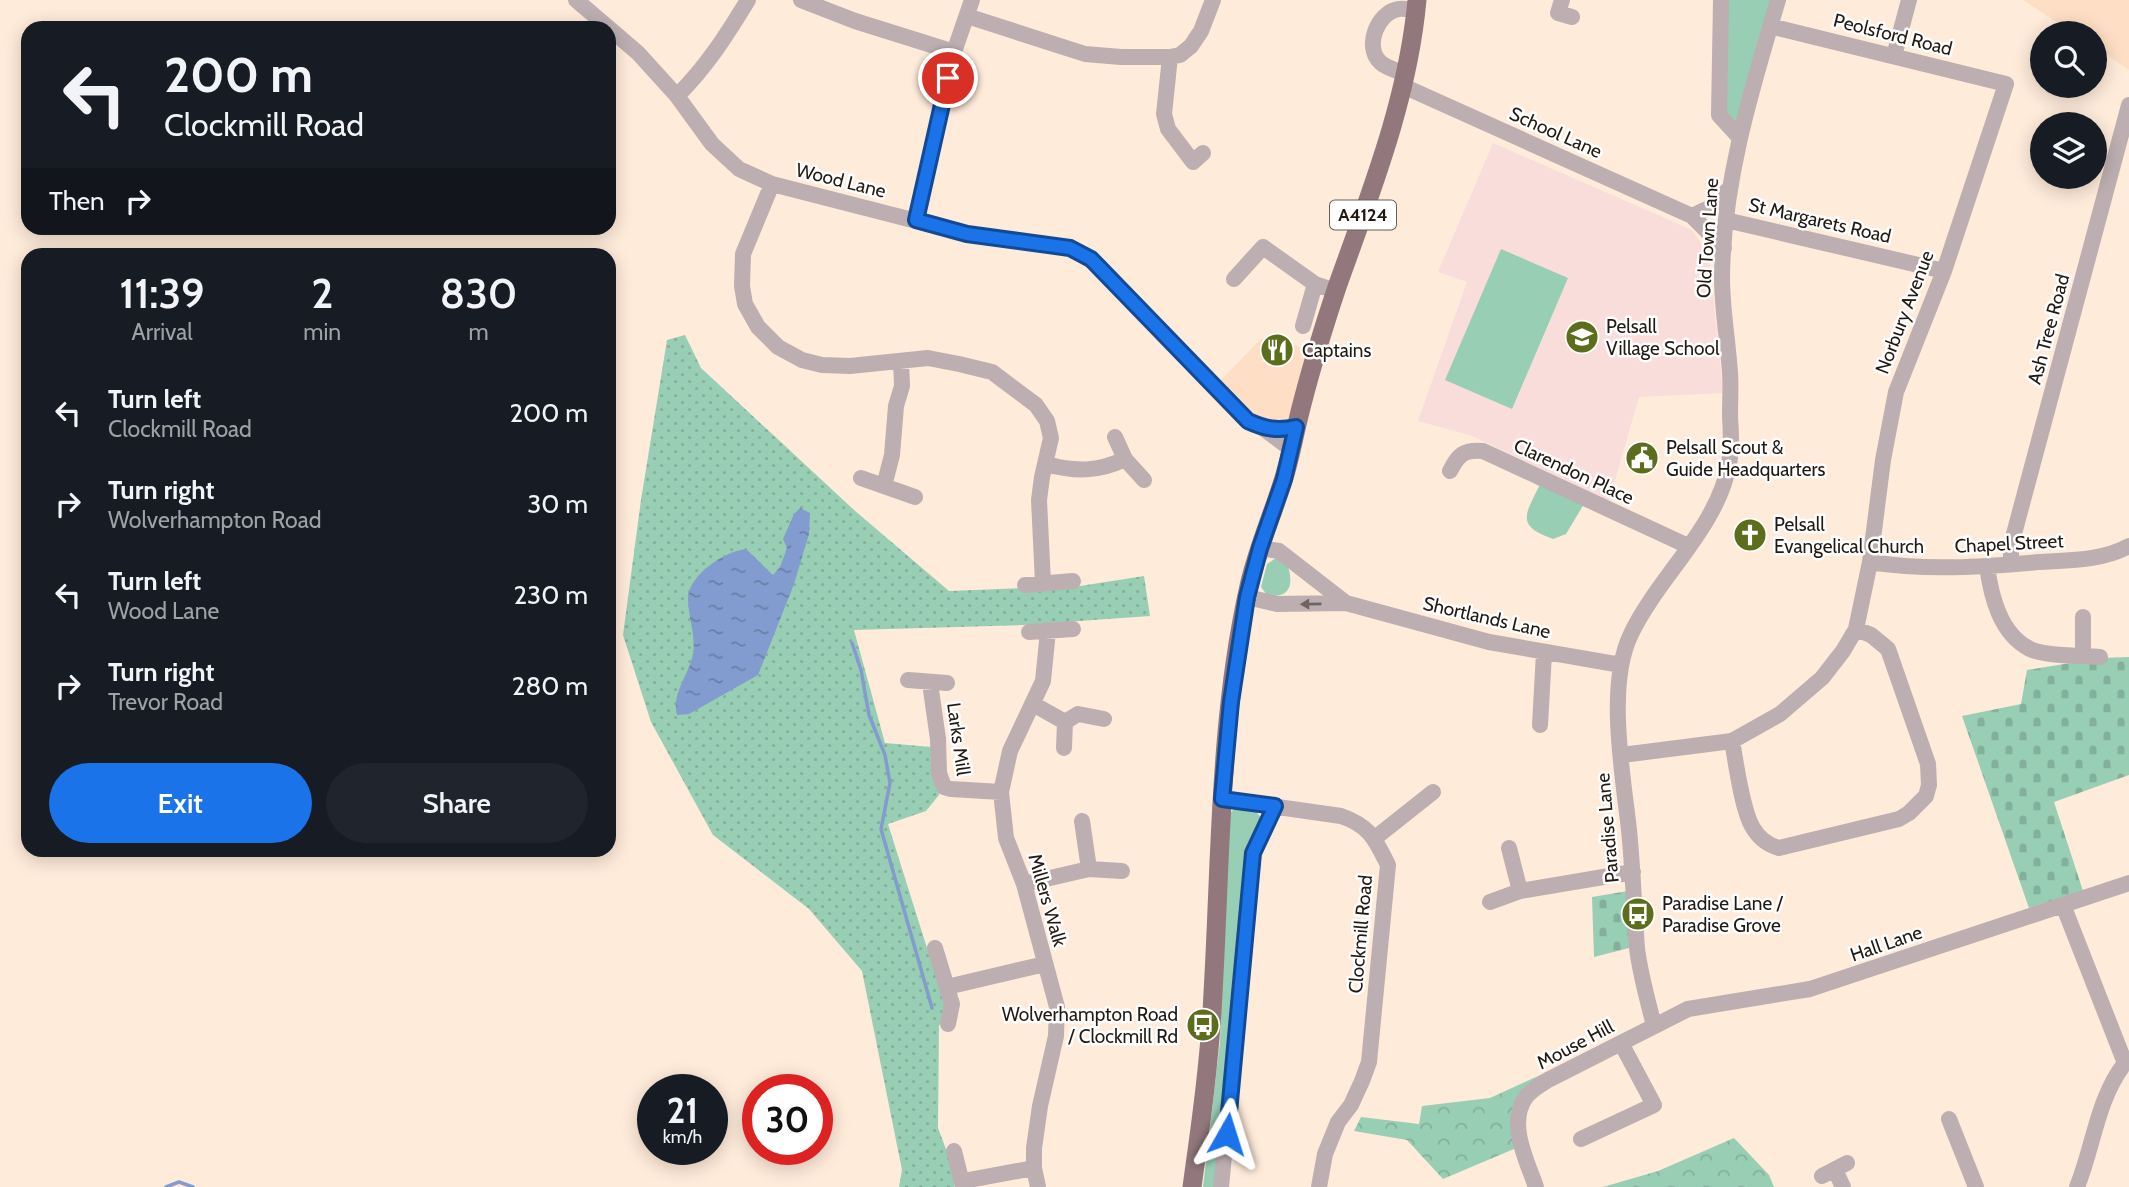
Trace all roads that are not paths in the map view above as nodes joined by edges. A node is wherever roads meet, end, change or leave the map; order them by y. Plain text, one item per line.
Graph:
1 (576, 0) edge
2 (748, 0) edge
3 (803, 0) edge
4 (972, 0) edge
5 (1213, 0) edge
6 (1562, 0) edge
7 (1721, 0) edge
8 (1778, 0) edge
9 (1909, 0) edge
10 (1416, 5) edge
11 (967, 16) junction
12 (1572, 17) dead end
13 (601, 21) edge
14 (1770, 26) junction
15 (616, 34) edge
16 (954, 52) junction
17 (1894, 56) junction
18 (1170, 57) junction
19 (1405, 80) junction
20 (2006, 84) joint
21 (677, 96) junction
22 (2129, 105) edge
23 (1740, 138) junction
24 (1203, 153) dead end
25 (772, 184) junction
26 (1730, 188) junction
27 (1692, 216) junction
28 (916, 220) junction
29 (1726, 220) junction
30 (1724, 248) junction
31 (1944, 271) junction
32 (1234, 279) dead end
33 (1315, 284) junction
34 (1336, 291) junction
35 (1303, 326) dead end
36 (901, 360) junction
37 (1296, 427) junction
38 (1263, 428) junction
39 (1115, 437) dead end
40 (1291, 449) junction
41 (1125, 459) junction
42 (1046, 464) junction
43 (1449, 474) dead end
44 (861, 478) dead end
45 (1144, 480) dead end
46 (884, 486) junction
47 (915, 497) dead end
48 (1688, 546) junction
49 (2129, 546) edge
50 (1260, 548) junction
51 (1870, 562) junction
52 (2011, 564) junction
53 (1987, 566) junction
54 (1073, 581) dead end
55 (1042, 583) junction
56 (1025, 585) dead end
57 (1247, 597) junction
58 (1346, 603) junction
59 (2083, 617) dead end
60 (1073, 629) dead end
61 (1856, 629) junction
62 (1048, 631) junction
63 (1029, 632) dead end
64 (1544, 653) junction
65 (2083, 655) junction
66 (2100, 657) dead end
67 (1621, 666) junction
68 (908, 680) dead end
69 (930, 683) junction
70 (947, 683) dead end
71 (1033, 704) junction
72 (1104, 719) dead end
73 (1065, 722) junction
74 (1540, 725) dead end
75 (1732, 741) junction
76 (1064, 748) dead end
77 (1622, 755) junction
78 (1001, 792) junction
79 (1433, 792) dead end
80 (1222, 799) junction
81 (1275, 806) junction
82 (1083, 821) dead end
83 (1375, 838) junction
84 (1509, 848) dead end
85 (1089, 869) junction
86 (1122, 871) dead end
87 (1633, 872) junction
88 (2129, 883) edge
89 (1024, 884) junction
90 (1520, 891) junction
91 (1490, 902) dead end
92 (2063, 905) junction
93 (935, 948) dead end
94 (1045, 964) junction
95 (947, 987) junction
96 (948, 1024) dead end
97 (1654, 1026) junction
98 (1621, 1043) junction
99 (2127, 1062) edge
100 (1950, 1119) dead end
101 (1581, 1139) dead end
102 (954, 1151) dead end
103 (1034, 1168) junction
104 (1835, 1169) dead end
105 (963, 1184) edge
106 (1038, 1187) edge
107 (1192, 1187) edge
108 (1222, 1187) edge
109 (1319, 1187) edge
110 (1536, 1187) edge
111 (1843, 1187) edge
112 (1976, 1187) edge
113 (2077, 1187) edge

1 - 13 street, Wood Lane
2 - 21 street
3 - 16 street
4 - 11 street
5 - 18 street
6 - 12 street
7 - 23 street
8 - 14 street, Old Town Lane
9 - 17 street
10 - 19 main road, A4124
10 - 19 street, School Lane
11 - 16 street
11 - 18 street
14 - 17 street, Peolsford Road
14 - 23 street, Old Town Lane
15 - 21 street, Wood Lane
16 - 28 street
17 - 20 street, Peolsford Road
18 - 24 street
19 - 27 street, School Lane
19 - 34 main road, A4124
20 - 31 street, Norbury Avenue
21 - 25 street, Wood Lane
22 - 52 street, Ash Tree Road
23 - 26 street, Old Town Lane
25 - 28 street, Wood Lane
25 - 36 street
26 - 27 street
26 - 29 street, Old Town Lane
27 - 30 street, School Lane
28 - 38 street, Wood Lane
29 - 30 street, Old Town Lane
29 - 31 street, St Margarets Road
30 - 48 street, Old Town Lane
31 - 51 street, Norbury Avenue
32 - 33 street
33 - 34 street
33 - 35 street
34 - 37 main road, A4124
36 - 42 street
36 - 46 street
37 - 38 street
37 - 40 main road, A4124
38 - 40 street, Wood Lane
39 - 41 street
40 - 50 main road, A4124
41 - 42 street
41 - 45 street
42 - 55 street
43 - 48 street, Clarendon Place
44 - 46 street
46 - 47 street
48 - 67 street, Old Town Lane
49 - 52 street, Chapel Street
50 - 57 main road, A4124
50 - 58 street, Shortlands Lane
51 - 53 street, Chapel Street
51 - 61 street, Norbury Avenue
52 - 53 street, Chapel Street
53 - 65 street
54 - 55 street
55 - 56 street
58 -> 57 street, Shortlands Lane
57 - 80 main road, A4124
58 - 64 street, Shortlands Lane
59 - 65 street
60 - 62 street
61 - 75 street
61 - 75 street
62 - 63 street
62 - 71 street, Millers Walk
64 - 67 street, Shortlands Lane
64 - 74 street
65 - 66 street
67 - 77 street, Paradise Lane
68 - 69 street, Larks Mill
69 - 70 street, Larks Mill
69 - 78 street, Larks Mill
71 - 73 street
71 - 78 street, Millers Walk
72 - 73 street
73 - 76 street
75 - 77 street
77 - 87 street, Paradise Lane
78 - 89 street, Millers Walk
79 - 83 street
80 - 81 street
80 - 107 main road, A4124
81 - 83 street
81 - 108 street
82 - 85 street
83 - 109 street, Clockmill Road
84 - 90 street
85 - 86 street
85 - 89 street
87 - 90 street
87 - 97 street, Paradise Lane
88 - 92 street, Hall Lane
89 - 94 street, Millers Walk
90 - 91 street
92 - 97 street, Hall Lane
92 - 99 street
93 - 95 street
94 - 95 street
94 - 103 street, Millers Walk
95 - 96 street
97 - 98 street, Mouse Hill
98 - 101 street
98 - 110 street, Mouse Hill
99 - 113 street
100 - 112 street
102 - 105 street
103 - 105 street
103 - 106 street, Millers Walk
104 - 111 street

